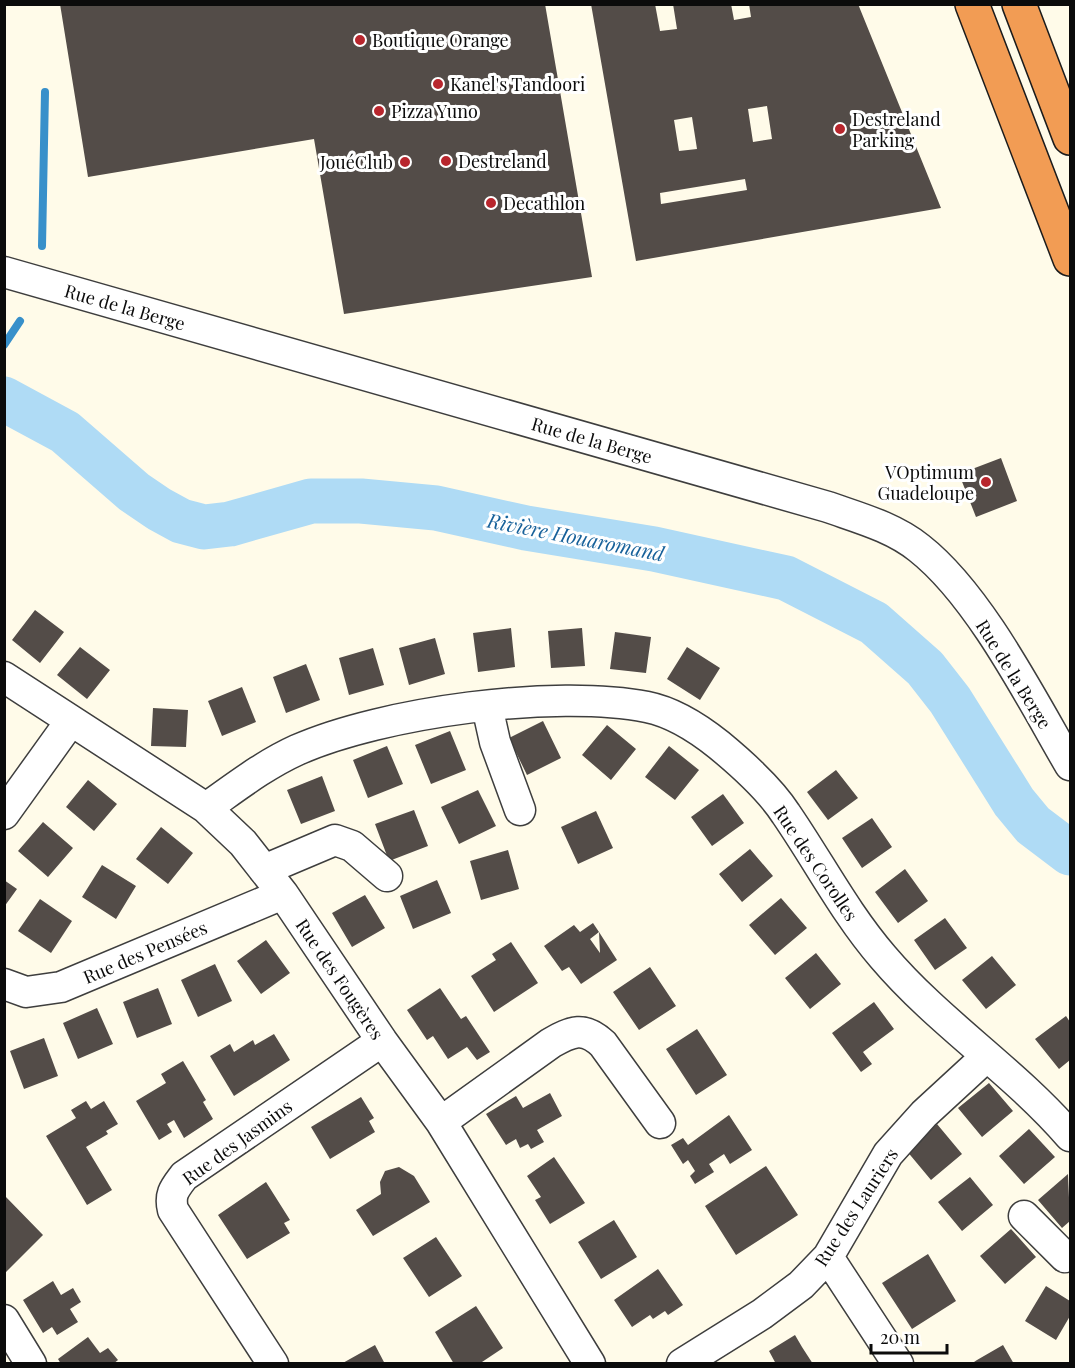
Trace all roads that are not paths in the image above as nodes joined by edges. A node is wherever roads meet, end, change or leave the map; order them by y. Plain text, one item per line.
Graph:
1 (972, 4) edge
2 (1019, 4) edge
3 (1071, 138) edge
4 (1071, 259) edge
5 (4, 272) edge
6 (4, 677) edge
7 (487, 706) junction
8 (70, 722) junction
9 (1071, 765) edge
10 (206, 808) junction
11 (520, 810) dead end
12 (4, 814) edge
13 (264, 870) junction
14 (387, 876) dead end
15 (283, 894) junction
16 (4, 984) edge
17 (382, 1041) junction
18 (987, 1056) junction
19 (1065, 1119) edge
20 (441, 1122) junction
21 (660, 1124) dead end
22 (1024, 1216) dead end
23 (1071, 1255) edge
24 (828, 1257) junction
25 (4, 1320) edge
26 (31, 1364) edge
27 (273, 1364) edge
28 (590, 1364) edge
29 (682, 1364) edge
30 (898, 1364) edge

1 - 4 highway
2 - 3 highway
5 - 9 street, Rue de la Berge
6 - 8 street, Rue des Fougères
7 - 10 street, Rue des Corolles
7 - 11 street
7 - 18 street, Rue des Corolles
8 - 10 street, Rue des Fougères
8 - 12 street
10 - 13 street, Rue des Fougères
13 - 14 street
13 - 15 street, Rue des Fougères
15 - 16 street, Rue des Pensées
15 - 17 street, Rue des Fougères
17 - 20 street, Rue des Fougères
17 - 27 street, Rue des Jasmins
18 - 19 street, Rue des Corolles
18 - 24 street, Rue des Lauriers
20 - 21 street
20 - 28 street, Rue des Fougères
22 - 23 street
24 - 29 street, Rue des Lauriers
24 - 30 street
25 - 26 street

